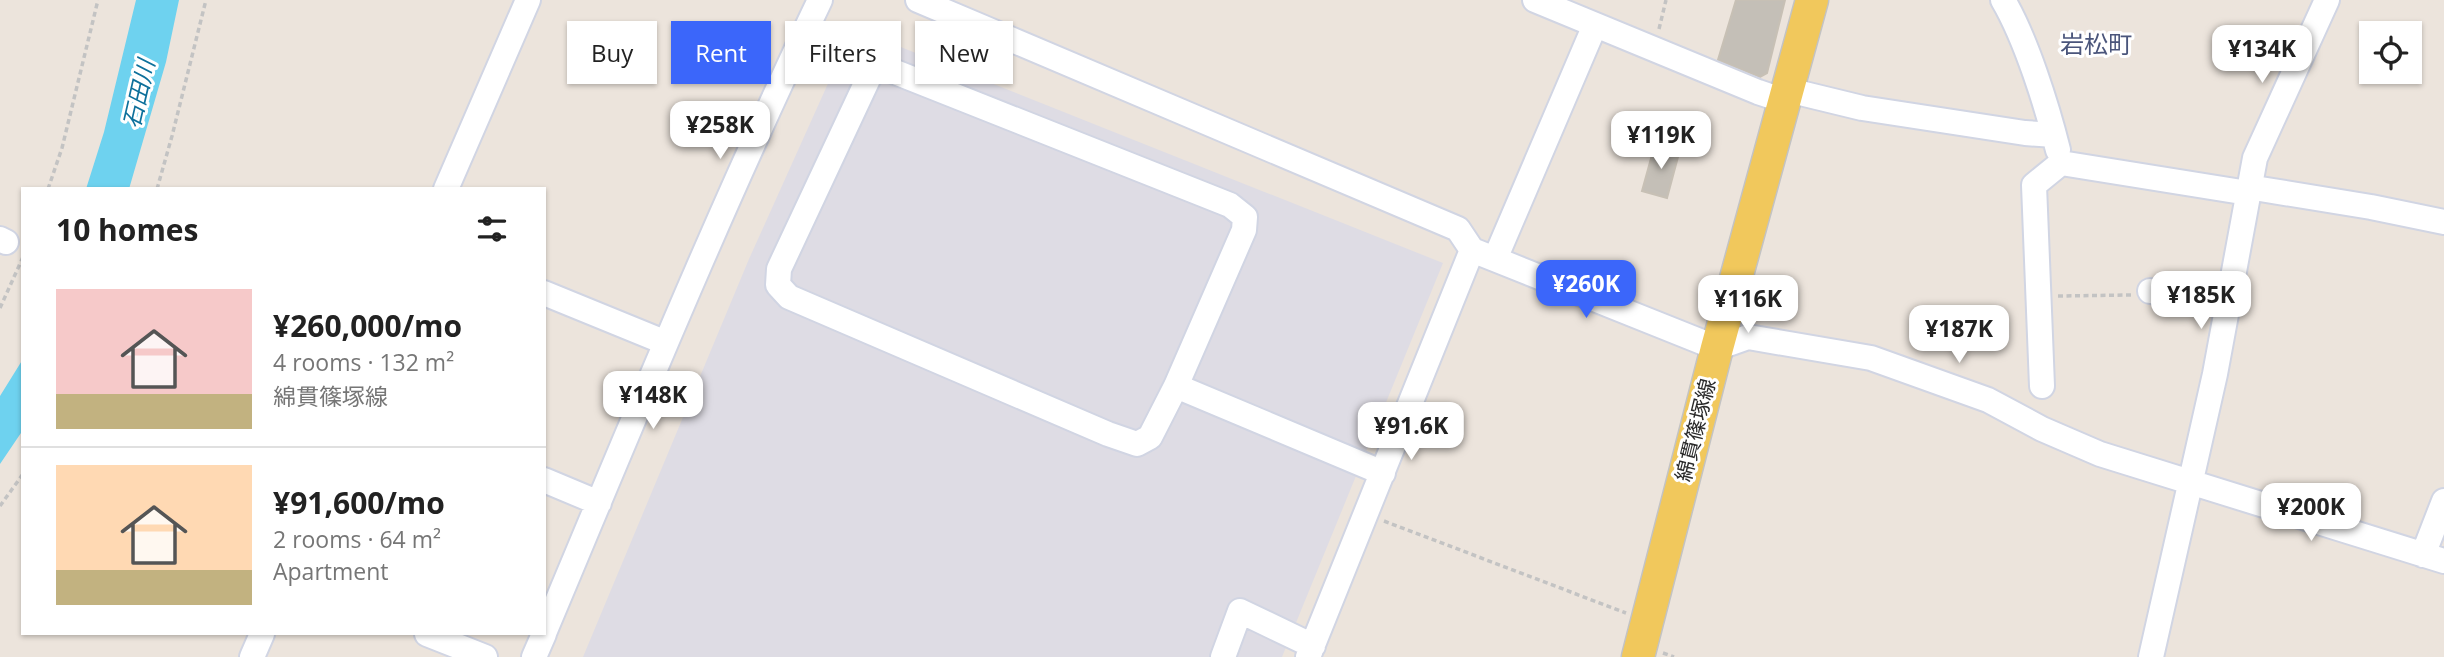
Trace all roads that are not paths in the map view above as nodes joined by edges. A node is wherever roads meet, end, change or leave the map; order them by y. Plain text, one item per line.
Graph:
1 (528, 0) edge
2 (820, 0) edge
3 (918, 0) edge
4 (1535, 0) edge
5 (1812, 0) edge
6 (2003, 0) edge
7 (2327, 0) edge
8 (1595, 25) junction
9 (1787, 95) junction
10 (2054, 135) junction
11 (2061, 163) junction
12 (447, 187) edge
13 (2248, 190) junction
14 (2444, 222) edge
15 (1472, 250) junction
16 (1495, 259) junction
17 (2142, 293) road end
18 (546, 294) edge
19 (2230, 303) junction
20 (664, 342) junction
21 (1717, 348) junction
22 (1176, 386) junction
23 (2042, 386) dead end
24 (1382, 473) junction
25 (546, 481) edge
26 (2191, 482) junction
27 (2444, 501) edge
28 (599, 503) junction
29 (2434, 558) edge
30 (546, 628) edge
31 (262, 635) edge
32 (430, 635) edge
33 (543, 635) edge
34 (1310, 652) edge
35 (252, 657) edge
36 (485, 657) edge
37 (534, 657) edge
38 (1223, 657) edge
39 (1637, 657) edge
40 (2151, 657) edge

1 - 12 street
2 - 20 street
3 - 15 street
4 - 8 street
5 - 9 main road, 綿貫篠塚線
6 - 10 street
7 - 13 street
8 - 9 street
8 - 16 street
9 - 10 street
9 - 21 main road, 綿貫篠塚線
10 - 11 street
11 - 13 street
11 - 23 street
13 - 14 street
13 - 19 street
15 - 16 street
15 - 24 street
16 - 21 street
17 - 19 street
18 - 20 street
19 - 26 street
20 - 28 street
21 - 26 street
21 - 39 main road, 綿貫篠塚線
22 - 22 street
22 - 24 street
24 - 34 street
25 - 28 street
26 - 29 street
26 - 40 street
27 - 29 street
28 - 30 street
31 - 35 street
32 - 36 street
33 - 37 street
34 - 38 street

